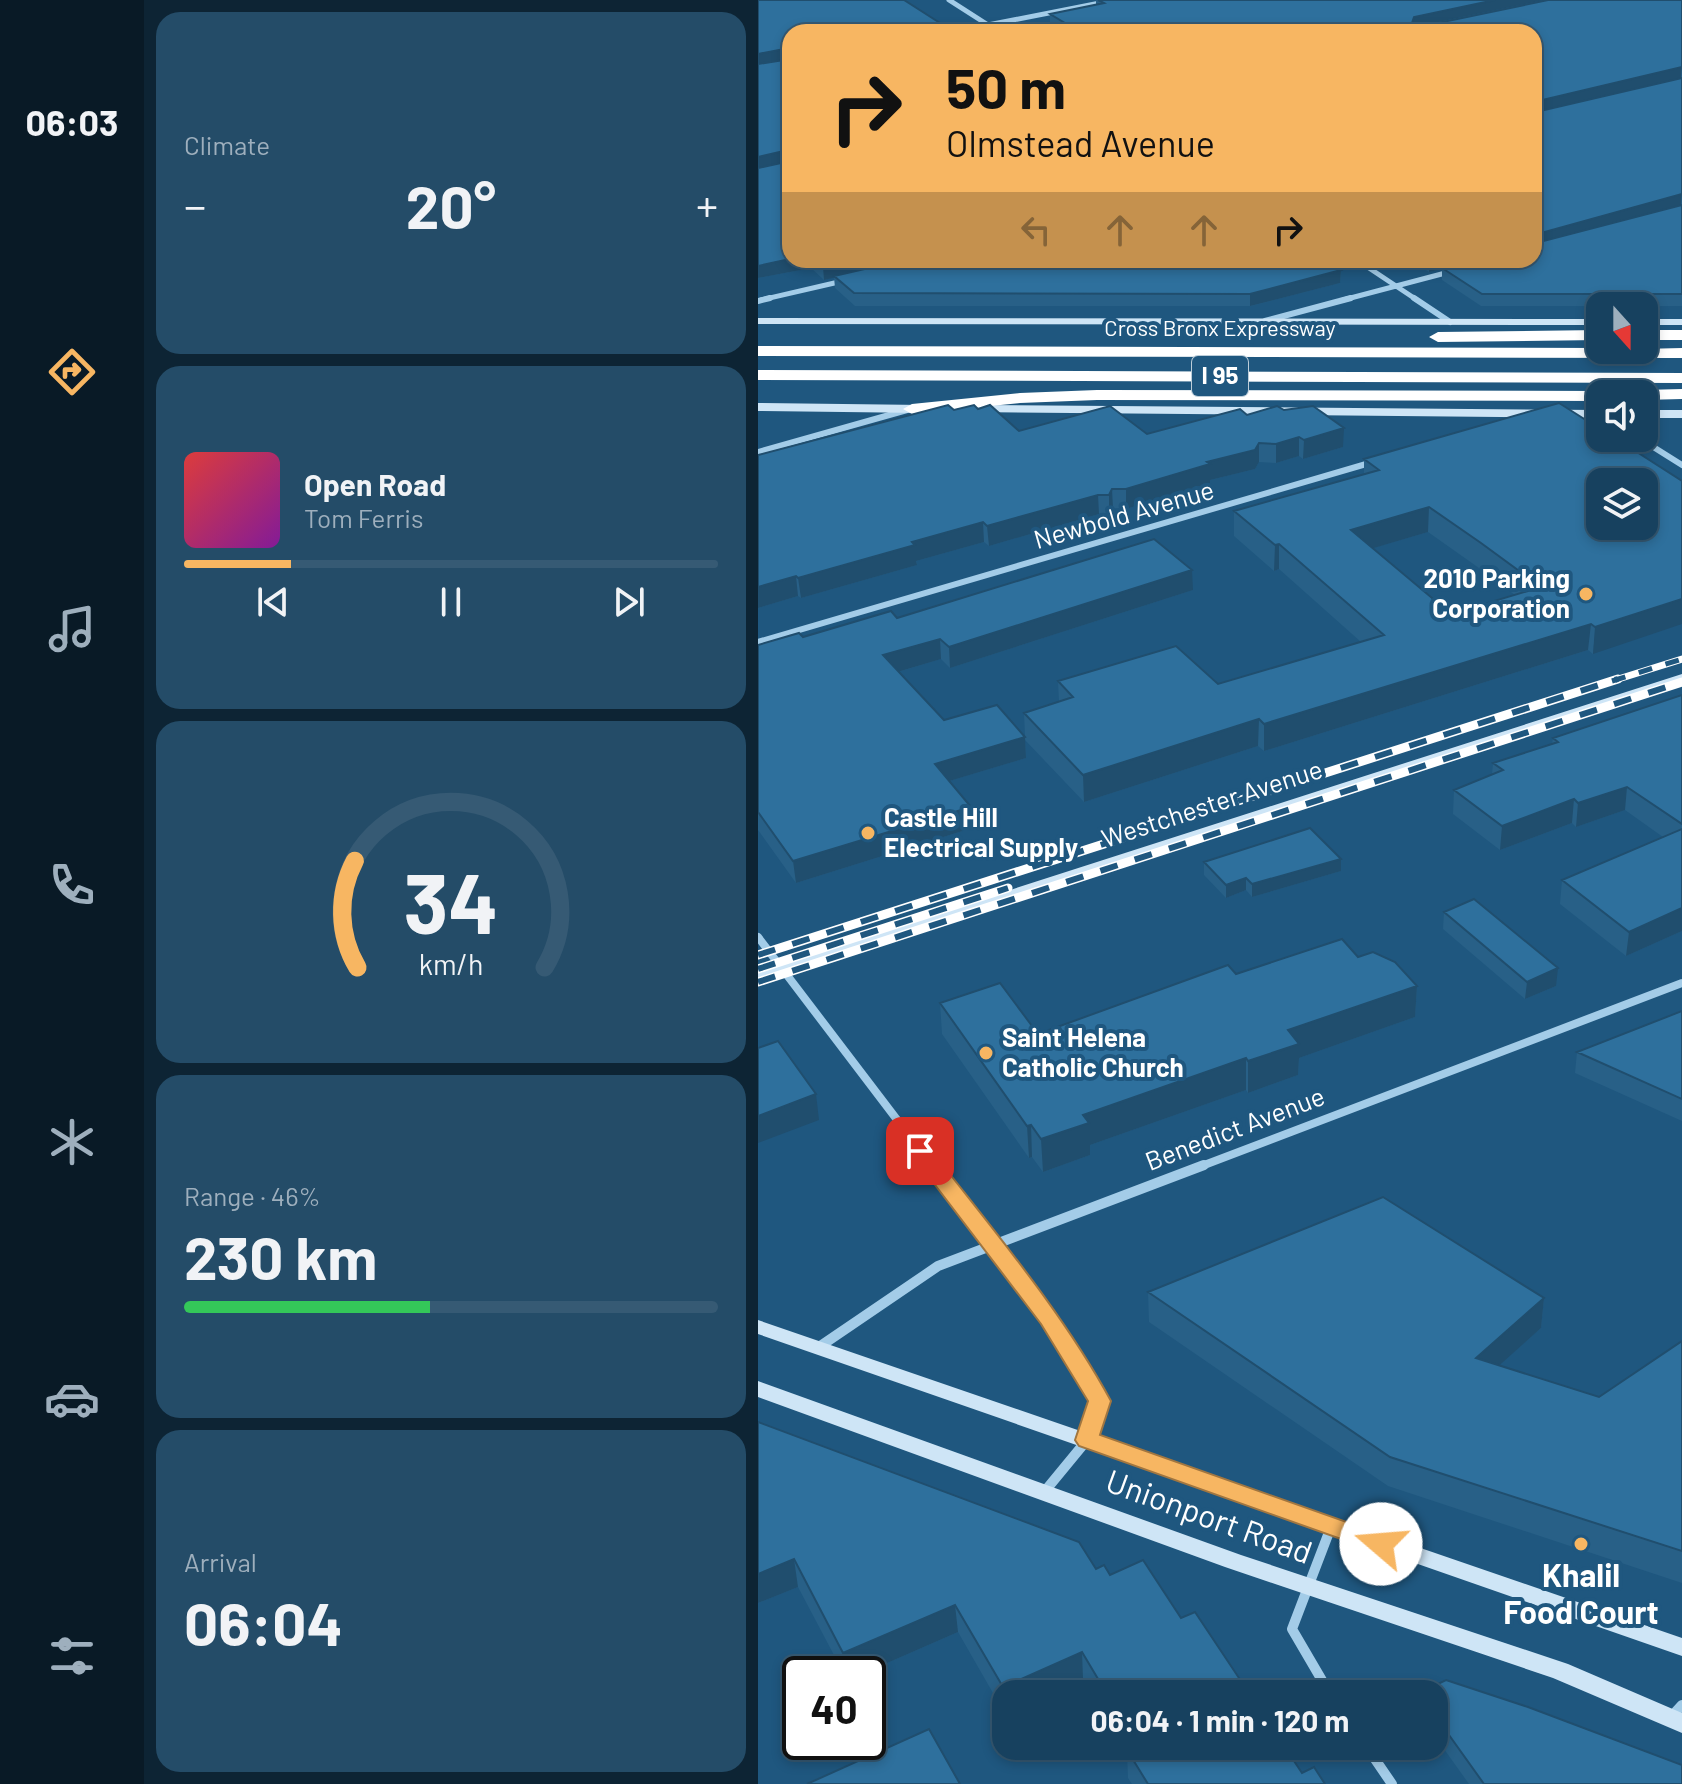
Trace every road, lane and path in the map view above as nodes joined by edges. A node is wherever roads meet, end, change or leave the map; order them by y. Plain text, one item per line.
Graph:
1 (949, 0) edge
2 (1115, 0) edge
3 (986, 24) edge
4 (993, 24) edge
5 (1370, 268) edge
6 (1456, 270) edge
7 (854, 278) edge
8 (1398, 286) junction
9 (758, 301) edge
10 (758, 321) edge
11 (1265, 321) junction
12 (1450, 322) junction
13 (1586, 322) edge
14 (1658, 322) edge
15 (1682, 322) edge
16 (1586, 335) edge
17 (1658, 335) edge
18 (1682, 335) edge
19 (758, 343) edge
20 (758, 351) edge
21 (882, 351) junction
22 (1068, 352) junction
23 (1682, 353) edge
24 (758, 375) edge
25 (1682, 378) edge
26 (1682, 394) edge
27 (1658, 395) edge
28 (1586, 396) edge
29 (758, 407) edge
30 (912, 409) junction
31 (1586, 414) edge
32 (1658, 414) edge
33 (1682, 414) edge
34 (1658, 450) edge
35 (758, 452) edge
36 (1387, 458) edge
37 (1682, 465) edge
38 (758, 642) edge
39 (1682, 678) edge
40 (758, 937) edge
41 (783, 969) junction
42 (758, 977) edge
43 (1682, 983) edge
44 (991, 1244) junction
45 (758, 1327) edge
46 (819, 1347) junction
47 (758, 1389) edge
48 (1087, 1440) junction
49 (1045, 1491) junction
50 (1331, 1527) junction
51 (1306, 1586) junction
52 (1682, 1647) edge
53 (1322, 1680) edge
54 (1678, 1715) edge
55 (1376, 1760) edge
56 (1392, 1784) edge

1 - 3 street
2 - 4 street
5 - 8 street
6 - 8 street
7 - 9 street
8 - 11 street
8 - 12 street
10 - 11 main road
11 - 12 main road
12 - 13 main road
14 - 15 main road
16 - 22 highway
17 - 18 highway
19 - 21 highway
20 - 21 highway, Cross Bronx Expressway / I 95
21 - 22 highway, Cross Bronx Expressway / I 95
22 - 23 highway, Cross Bronx Expressway / I 95
24 - 25 highway, Cross Bronx Expressway / I 95
26 - 27 highway
28 - 30 highway
29 - 30 main road
30 - 31 main road
30 - 35 street
32 - 33 main road
34 - 37 street
36 - 38 street, Newbold Avenue
39 - 41 main road, Westchester Avenue
40 - 41 street
41 - 42 main road, Westchester Avenue
41 - 44 street
43 - 44 street, Benedict Avenue
44 - 46 street, Benedict Avenue
44 - 48 street
45 - 46 main road, Unionport Road
46 - 48 main road, Unionport Road
47 - 49 main road, Unionport Road
48 - 49 street
48 - 50 main road, Unionport Road
49 - 51 main road, Unionport Road
50 - 51 street
50 - 52 main road, Unionport Road
51 - 53 street
51 - 54 main road, Unionport Road
55 - 56 street

